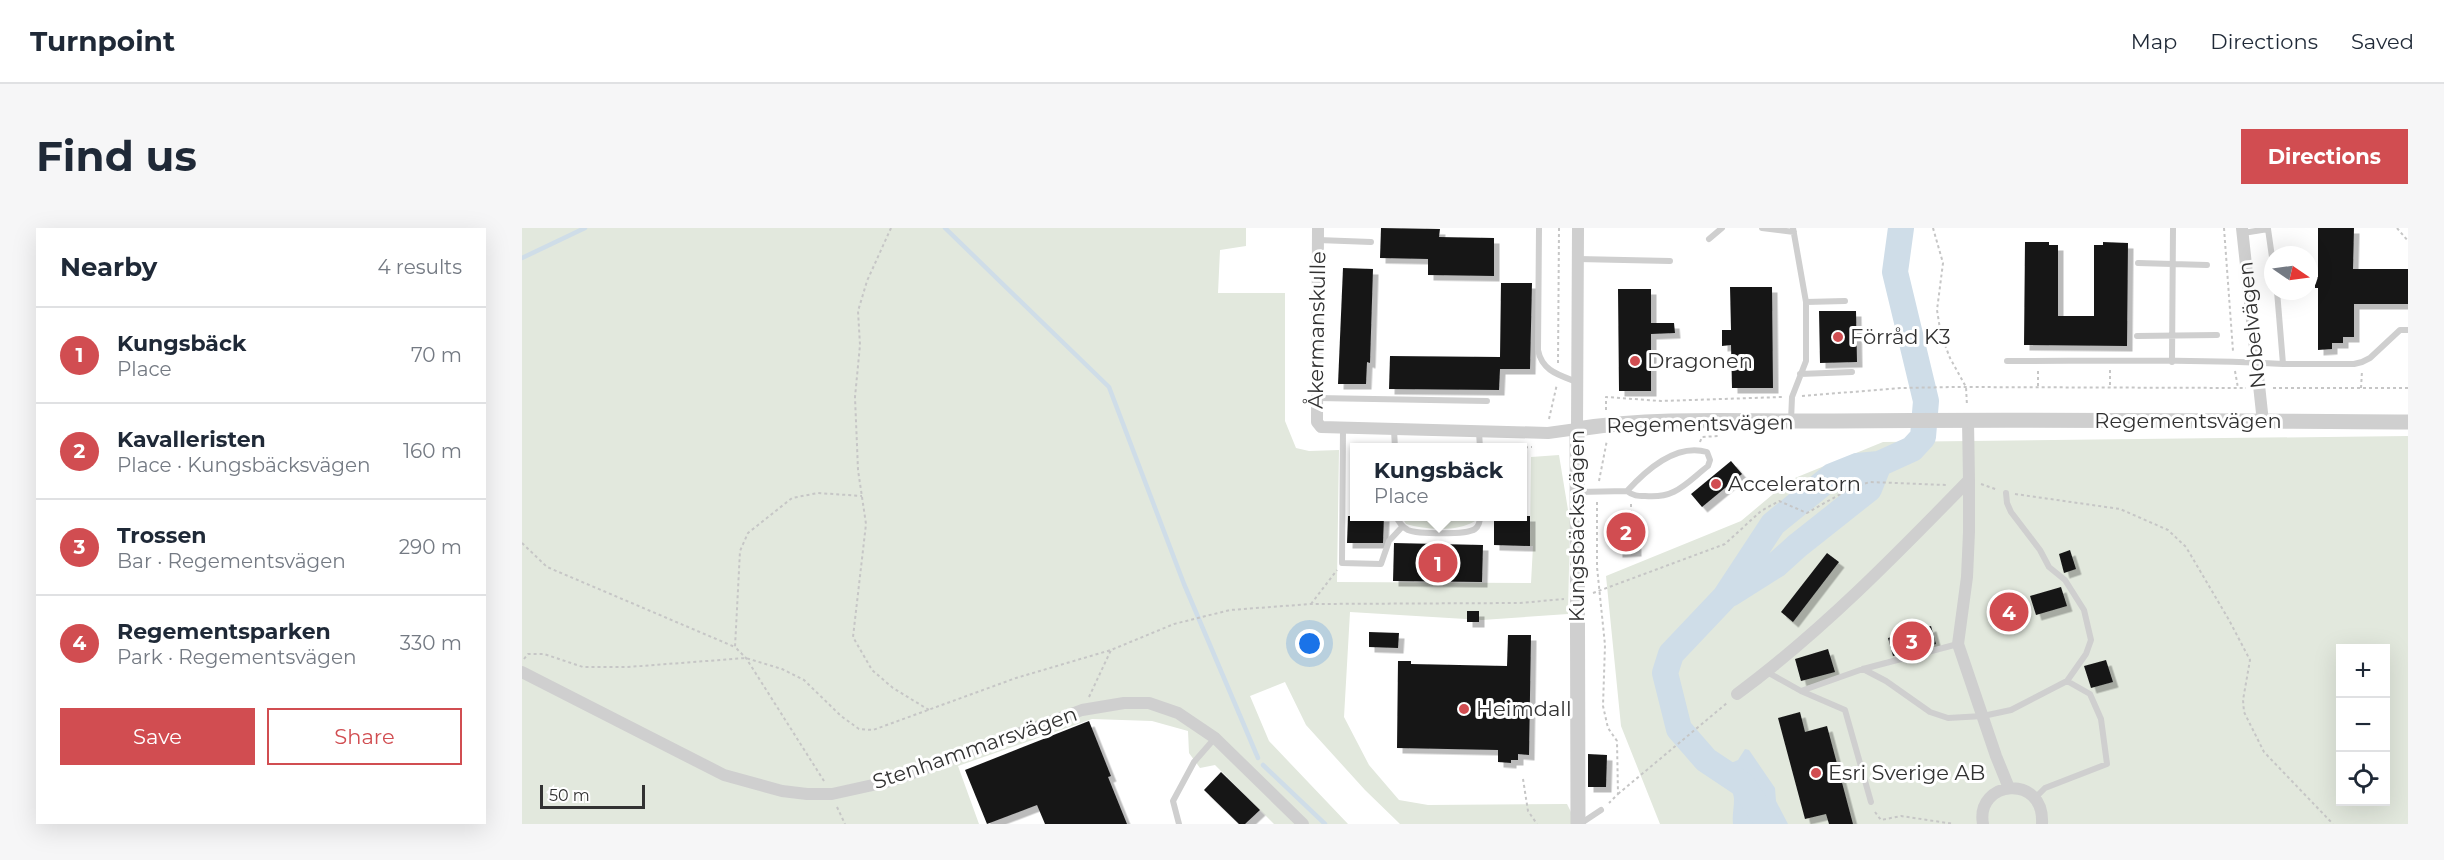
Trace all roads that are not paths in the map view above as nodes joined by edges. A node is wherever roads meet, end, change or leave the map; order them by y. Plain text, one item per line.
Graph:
1 (1539, 228) edge
2 (1578, 228) edge
3 (1722, 228) edge
4 (1762, 228) edge
5 (2172, 228) edge
6 (1793, 230) edge
7 (2242, 230) edge
8 (1318, 234) edge
9 (1709, 239) dead end
10 (1371, 242) dead end
11 (2270, 246) edge
12 (1578, 259) junction
13 (1670, 261) dead end
14 (2138, 263) dead end
15 (2173, 264) junction
16 (2207, 265) dead end
17 (2278, 300) edge
18 (1845, 301) dead end
19 (1806, 302) junction
20 (2408, 330) edge
21 (2172, 335) junction
22 (2217, 335) dead end
23 (2137, 336) dead end
24 (2007, 361) dead end
25 (2172, 362) junction
26 (2256, 362) junction
27 (2283, 364) junction
28 (1852, 372) dead end
29 (1800, 374) junction
30 (1578, 383) junction
31 (1317, 398) junction
32 (1487, 401) dead end
33 (1968, 421) junction
34 (1791, 422) junction
35 (2263, 422) junction
36 (2408, 422) edge
37 (1343, 428) junction
38 (1577, 429) junction
39 (1394, 430) junction
40 (1479, 432) junction
41 (1395, 443) edge
42 (1480, 443) edge
43 (1969, 480) junction
44 (1577, 492) junction
45 (1630, 493) junction
46 (2006, 493) road end
47 (1399, 521) edge
48 (1480, 521) edge
49 (1402, 526) junction
50 (1958, 644) junction
51 (1863, 669) junction
52 (522, 672) edge
53 (1767, 672) junction
54 (2067, 681) junction
55 (1801, 691) junction
56 (1737, 694) road end
57 (1983, 716) junction
58 (1215, 738) junction
59 (2009, 788) junction
60 (2035, 798) junction
61 (1871, 802) road end
62 (1601, 810) road end
63 (1179, 824) edge
64 (1303, 824) edge
65 (1579, 824) edge
66 (1983, 824) edge
67 (2042, 824) edge

1 - 30 lane
2 - 12 street, Kungsbäcksvägen
3 - 9 lane
4 - 6 lane
5 - 15 lane
6 - 19 lane
7 - 11 lane
7 - 26 street, Nobelvägen
8 - 10 lane
8 - 31 street, Åkermanskulle
12 - 13 lane
12 - 30 street, Kungsbäcksvägen
14 - 15 lane
15 - 16 lane
15 - 21 lane
17 - 27 lane
18 - 19 lane
19 - 29 lane
20 - 27 lane
21 - 22 lane
21 - 23 lane
21 - 25 lane
24 - 25 lane
25 - 26 lane
26 - 27 lane
26 - 35 street, Nobelvägen
28 - 29 lane
29 - 34 lane
30 - 38 street, Kungsbäcksvägen
31 - 32 lane
31 - 37 street, Åkermanskulle
33 - 34 street, Regementsvägen
33 - 35 street, Regementsvägen
33 - 43 street
34 - 38 street, Regementsvägen
35 - 36 street, Regementsvägen
37 - 39 street, Åkermanskulle
37 - 49 lane
38 - 40 street, Åkermanskulle
38 - 44 street, Kungsbäcksvägen
39 - 40 street, Åkermanskulle
39 - 41 lane
40 - 42 lane
43 - 50 street
43 - 53 street
44 - 45 lane
44 - 65 street, Kungsbäcksvägen
45 - 45 lane
46 - 54 lane
47 - 49 lane
48 - 49 lane
50 - 51 lane
50 - 57 street
51 - 55 lane
51 - 57 lane
52 - 58 street, Stenhammarsvägen
53 - 55 lane
53 - 56 street
54 - 57 lane
54 - 60 lane
55 - 61 lane
57 - 59 street
58 - 63 lane
58 - 64 street, Stenhammarsvägen
59 - 60 street
59 - 66 street
60 - 67 street
62 - 65 lane

